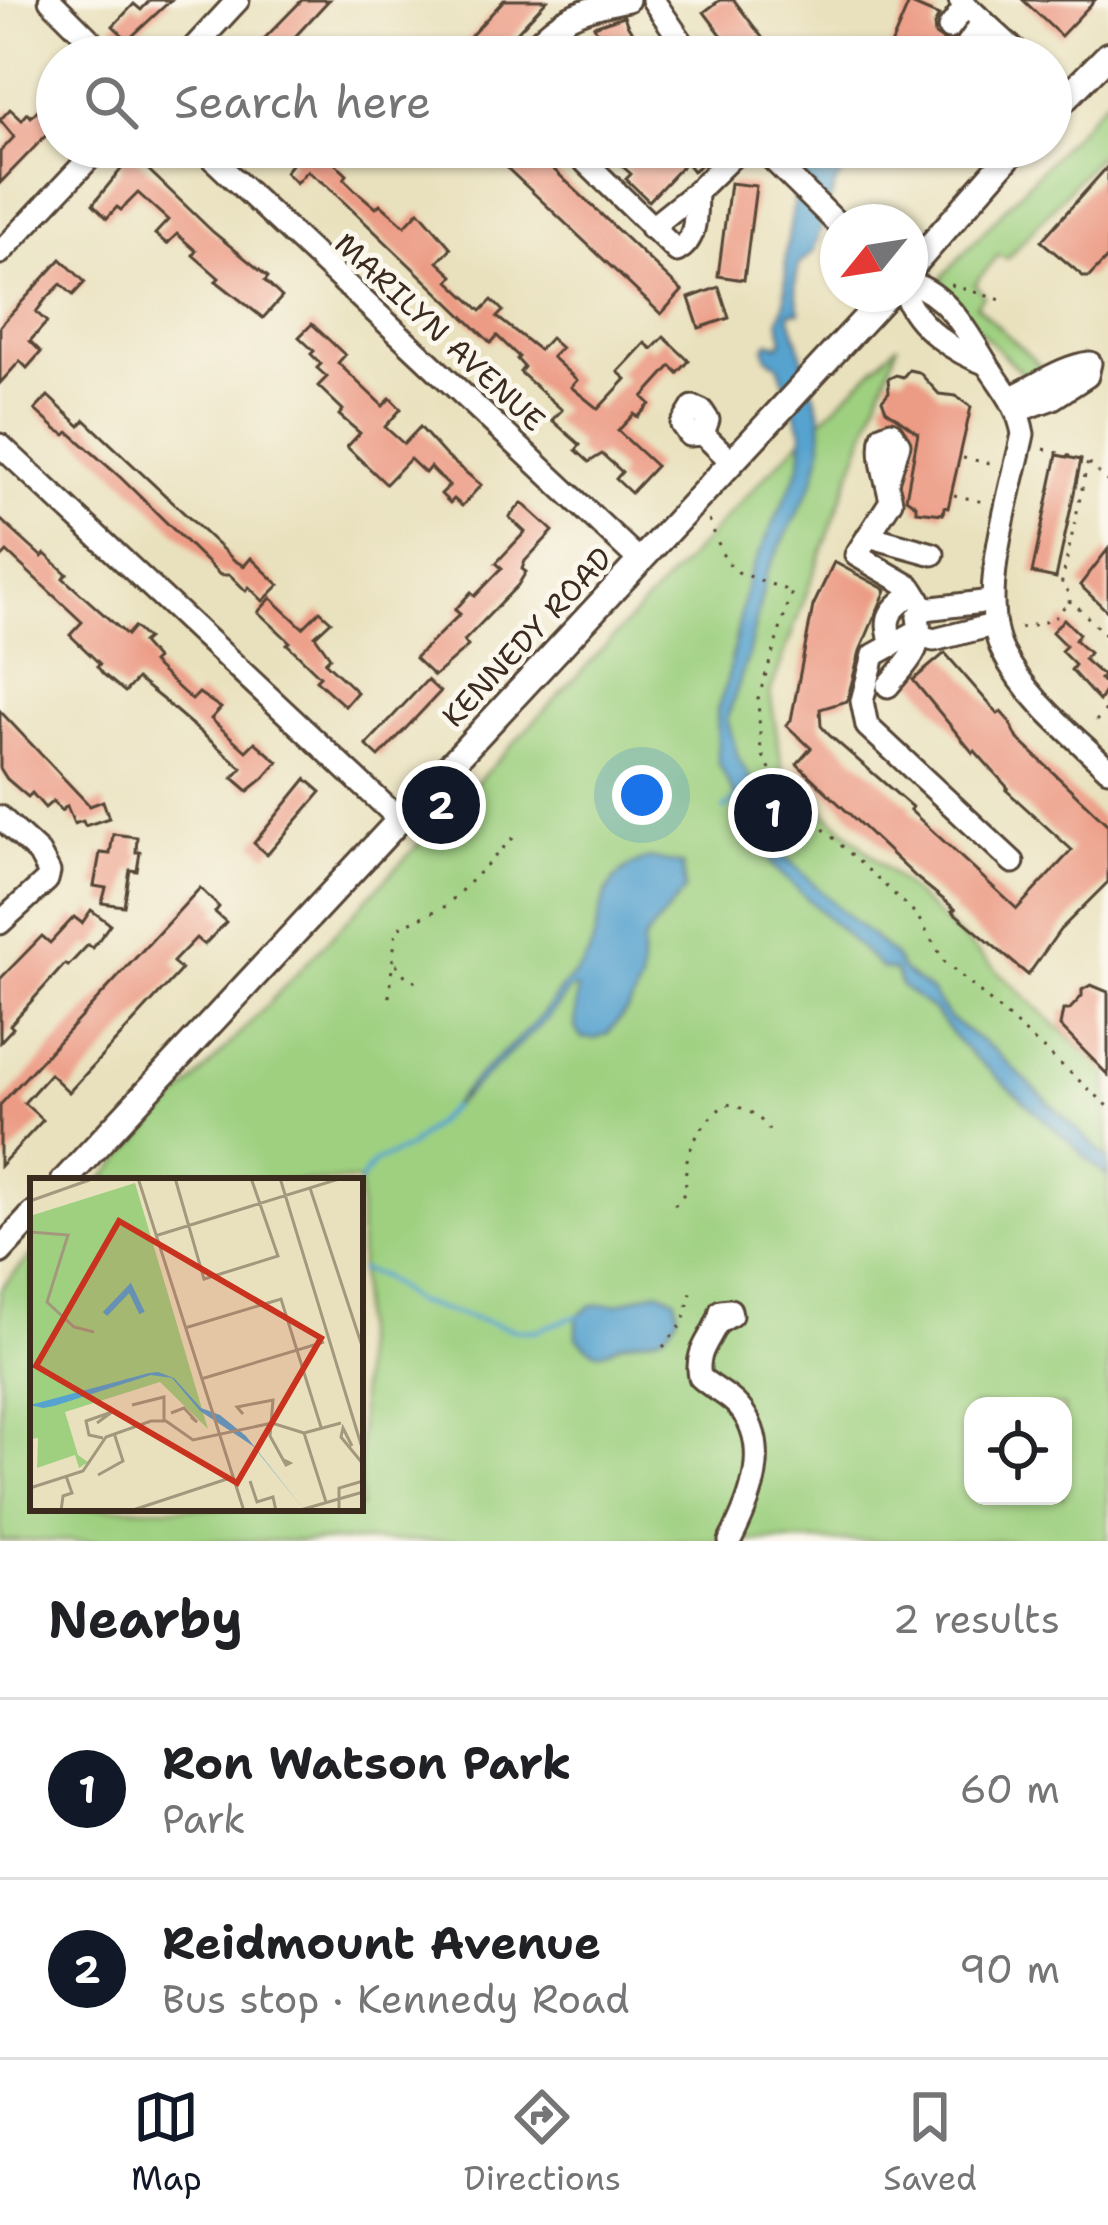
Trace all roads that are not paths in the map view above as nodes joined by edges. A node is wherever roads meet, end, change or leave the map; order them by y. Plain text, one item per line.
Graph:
1 (50, 0) edge
2 (238, 0) edge
3 (628, 0) edge
4 (653, 0) edge
5 (963, 3) edge
6 (983, 21) junction
7 (949, 28) dead end
8 (86, 36) edge
9 (205, 36) edge
10 (543, 36) edge
11 (678, 36) edge
12 (973, 36) edge
13 (999, 36) edge
14 (1107, 59) edge
15 (1072, 86) edge
16 (80, 168) edge
17 (222, 168) edge
18 (591, 168) edge
19 (721, 168) edge
20 (780, 168) edge
21 (992, 168) edge
22 (696, 193) junction
23 (820, 207) edge
24 (651, 228) junction
25 (928, 247) edge
26 (0, 253) edge
27 (928, 291) edge
28 (871, 312) edge
29 (915, 312) edge
30 (987, 364) junction
31 (703, 434) dead end
32 (0, 445) edge
33 (732, 462) junction
34 (887, 482) dead end
35 (868, 536) junction
36 (933, 554) dead end
37 (639, 560) junction
38 (919, 600) junction
39 (991, 602) junction
40 (993, 625) junction
41 (922, 637) junction
42 (893, 645) junction
43 (888, 686) dead end
44 (1108, 770) edge
45 (0, 817) edge
46 (399, 819) junction
47 (1013, 862) dead end
48 (0, 923) edge
49 (67, 1178) edge
50 (30, 1218) edge
51 (0, 1251) edge
52 (718, 1323) dead end
53 (730, 1541) edge

1 - 8 street
2 - 9 street
3 - 10 street
4 - 11 street
5 - 6 street
5 - 7 street
6 - 12 street
6 - 13 street
14 - 15 main road
16 - 26 street
17 - 37 street, MARILYN AVENUE
18 - 24 street
19 - 22 street
20 - 23 street
21 - 25 main road
22 - 24 street
22 - 24 street
27 - 30 street
28 - 33 main road, KENNEDY ROAD
29 - 30 street
30 - 39 street
31 - 33 street
32 - 46 street
33 - 37 main road, KENNEDY ROAD
34 - 35 street
35 - 36 street
35 - 38 street
37 - 46 main road, KENNEDY ROAD
38 - 39 street
38 - 41 street
38 - 42 street
39 - 40 street
40 - 41 street
40 - 44 street
41 - 42 street
41 - 43 street
42 - 47 street
45 - 48 street
46 - 49 main road, KENNEDY ROAD
50 - 51 main road
52 - 53 street

